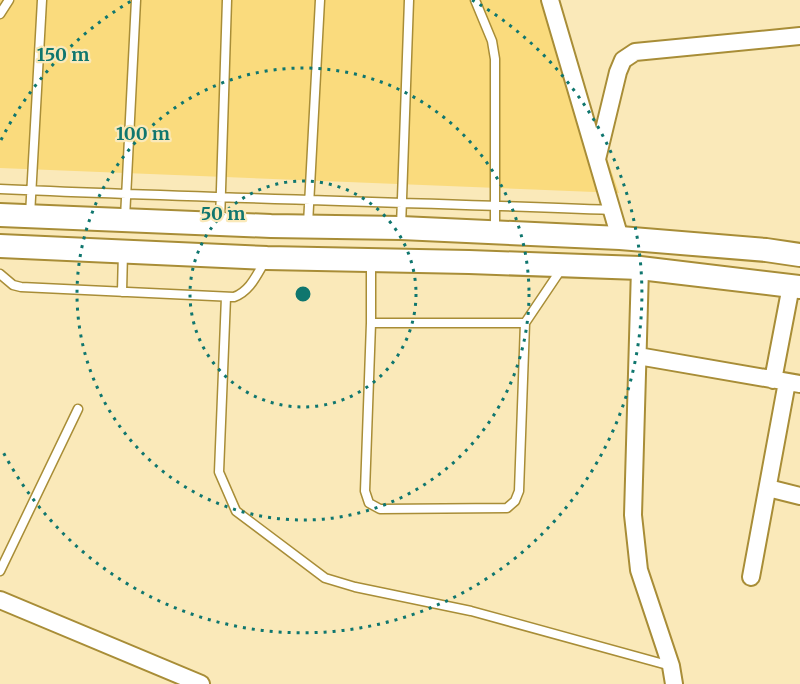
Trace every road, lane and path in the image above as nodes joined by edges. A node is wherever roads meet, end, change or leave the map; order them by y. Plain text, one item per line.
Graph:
1 (9, 0) edge
2 (42, 0) edge
3 (136, 0) edge
4 (227, 0) edge
5 (320, 0) edge
6 (409, 0) edge
7 (475, 0) edge
8 (550, 0) edge
9 (0, 14) edge
10 (800, 36) edge
11 (597, 159) junction
12 (0, 189) edge
13 (32, 191) junction
14 (126, 195) junction
15 (220, 199) junction
16 (309, 200) junction
17 (402, 202) junction
18 (495, 206) junction
19 (612, 210) junction
20 (0, 215) edge
21 (30, 216) junction
22 (125, 220) junction
23 (220, 224) junction
24 (308, 227) junction
25 (401, 228) junction
26 (495, 233) junction
27 (620, 238) junction
28 (0, 246) edge
29 (123, 252) junction
30 (800, 255) edge
31 (267, 258) junction
32 (371, 260) junction
33 (564, 265) junction
34 (640, 268) junction
35 (0, 274) edge
36 (796, 286) edge
37 (122, 292) junction
38 (226, 297) junction
39 (371, 323) junction
40 (525, 323) junction
41 (638, 356) junction
42 (787, 382) edge
43 (78, 409) dead end
44 (768, 488) junction
45 (800, 496) edge
46 (0, 571) edge
47 (751, 577) dead end
48 (0, 600) edge
49 (671, 666) junction
50 (201, 684) edge
51 (674, 684) edge

1 - 9 lane
2 - 13 lane
3 - 14 lane
4 - 15 lane
5 - 16 lane
6 - 17 lane
7 - 18 lane
8 - 11 street
10 - 11 street
11 - 19 street
12 - 13 lane
13 - 14 lane
13 - 21 lane
14 - 15 lane
14 - 22 lane
15 - 16 lane
15 - 23 lane
16 - 17 lane
16 - 24 lane
17 - 18 lane
17 - 25 lane
18 - 19 lane
18 - 26 lane
19 - 27 street
20 - 21 street
21 - 22 street
22 - 23 street
23 - 24 street
24 - 25 street
25 - 26 street
26 - 27 street
27 - 30 street
28 - 29 street
29 - 31 street
29 - 37 lane
31 - 32 street
31 - 38 lane
32 - 33 street
32 - 39 lane
33 - 34 street
33 - 40 lane
34 - 36 street
34 - 41 street
35 - 37 lane
36 - 42 street
37 - 38 lane
38 - 49 lane
39 - 40 lane
39 - 40 lane
41 - 42 street
41 - 49 street
42 - 44 street
43 - 46 lane
44 - 45 street
44 - 47 street
48 - 50 street
49 - 51 street

